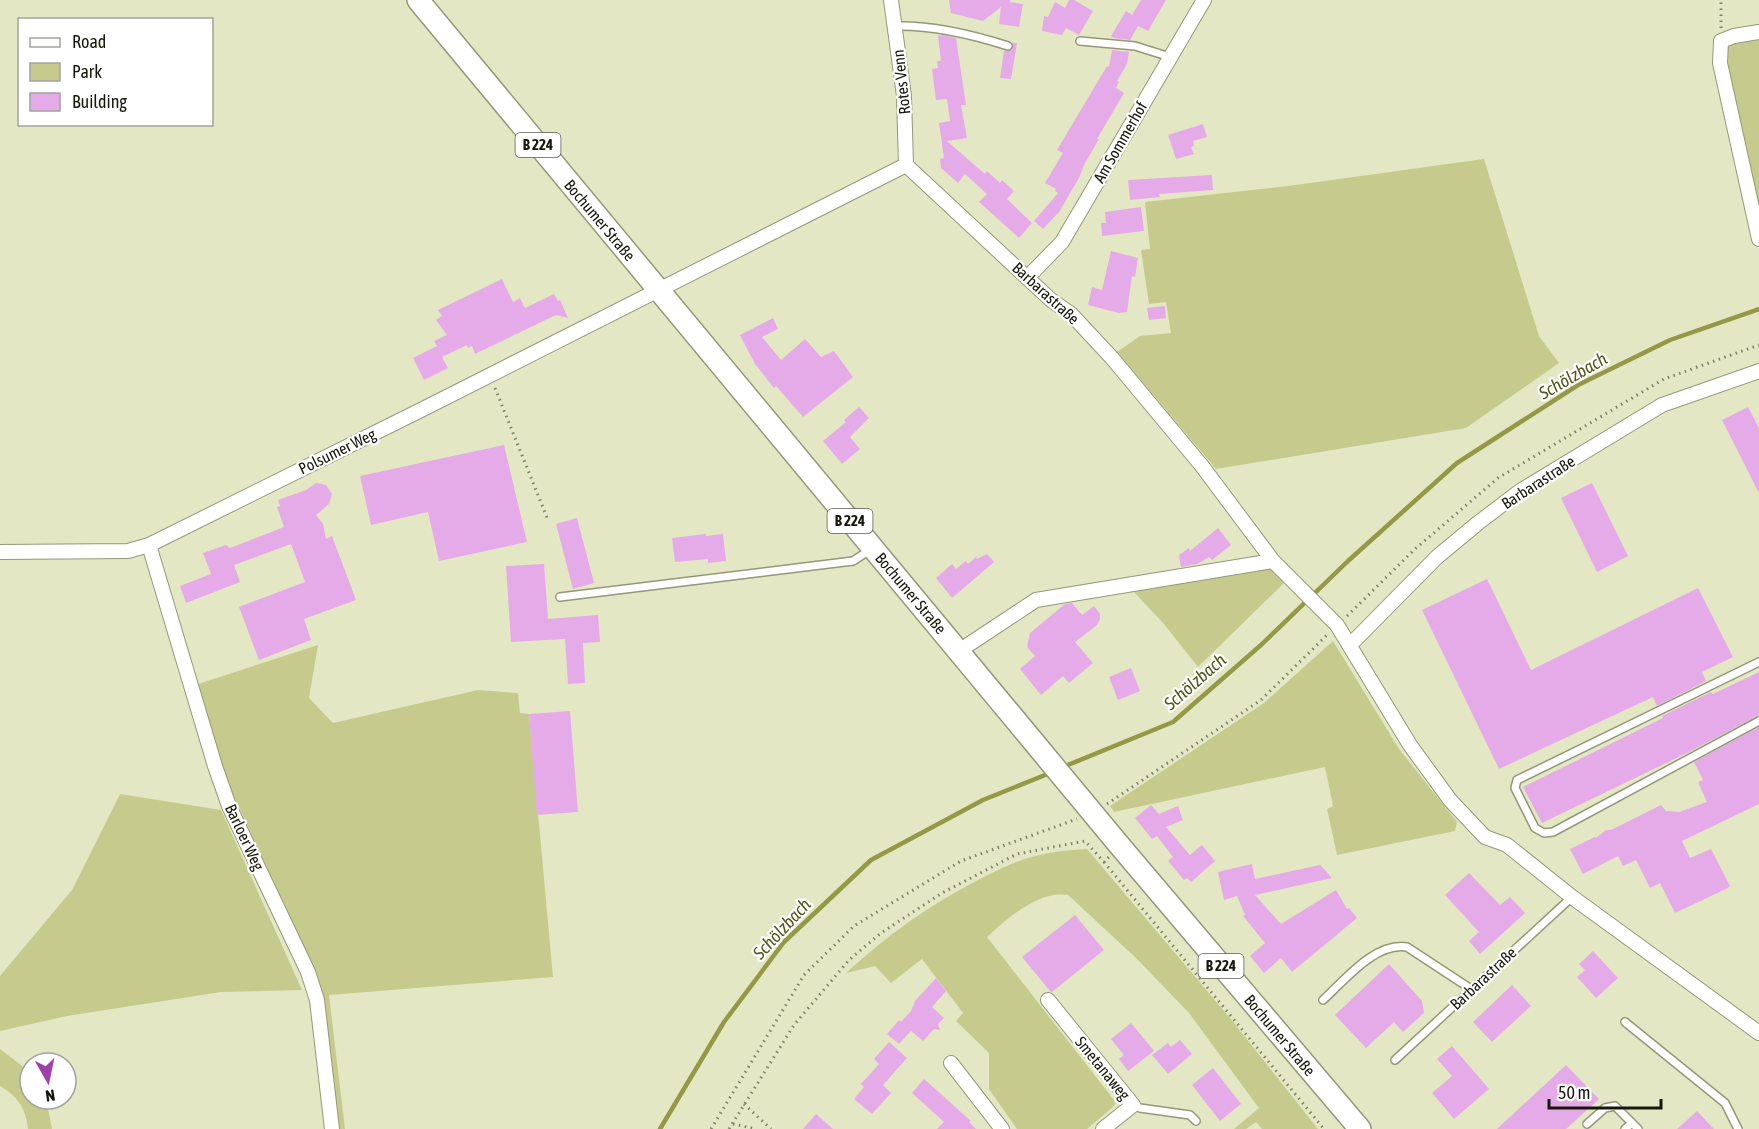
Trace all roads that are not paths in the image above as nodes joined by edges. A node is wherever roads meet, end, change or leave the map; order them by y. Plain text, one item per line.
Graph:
1 (418, 0) edge
2 (891, 0) edge
3 (1199, 2) edge
4 (894, 26) junction
5 (1759, 32) edge
6 (1080, 41) dead end
7 (1008, 46) dead end
8 (1170, 57) junction
9 (906, 165) junction
10 (1759, 239) edge
11 (1027, 278) junction
12 (659, 290) junction
13 (1759, 371) edge
14 (149, 545) junction
15 (873, 548) junction
16 (0, 552) edge
17 (1274, 561) junction
18 (560, 597) dead end
19 (1350, 645) junction
20 (959, 651) junction
21 (1759, 662) edge
22 (1759, 721) edge
23 (1572, 897) junction
24 (1471, 989) junction
25 (1048, 1000) dead end
26 (1323, 1000) dead end
27 (1625, 1022) dead end
28 (1759, 1033) edge
29 (1395, 1060) dead end
30 (951, 1063) dead end
31 (1133, 1105) junction
32 (1196, 1121) dead end
33 (1632, 1123) junction
34 (1587, 1124) dead end
35 (332, 1129) edge
36 (1002, 1129) edge
37 (1102, 1129) edge
38 (1360, 1129) edge
39 (1625, 1129) edge
40 (1638, 1129) edge
41 (1738, 1129) edge

1 - 12 main road, Bochumer Straße / B 224
2 - 4 street, Rotes Venn
3 - 8 street, Am Sommerhof
4 - 7 lane
4 - 9 street, Rotes Venn
5 - 10 street
6 - 8 lane
8 - 11 street, Am Sommerhof
9 - 11 street, Barbarastraße
9 - 12 street
11 - 17 street, Barbarastraße
12 - 14 street, Polsumer Weg
12 - 15 main road, Bochumer Straße / B 224
13 - 19 street, Barbarastraße
14 - 16 street, Polsumer Weg
14 - 35 street, Barloer Weg
15 - 18 lane
15 - 20 main road, Bochumer Straße / B 224
17 - 19 street, Barbarastraße
17 - 20 street
19 - 23 street, Barbarastraße
20 - 38 main road, Bochumer Straße / B 224
21 - 22 lane
23 - 24 lane, Barbarastraße
23 - 28 street, Barbarastraße
24 - 26 lane
24 - 29 lane, Barbarastraße
25 - 31 street, Smetanaweg
27 - 41 lane
30 - 36 street
31 - 32 lane
31 - 37 street, Smetanaweg
33 - 34 lane
33 - 39 lane
33 - 40 lane

